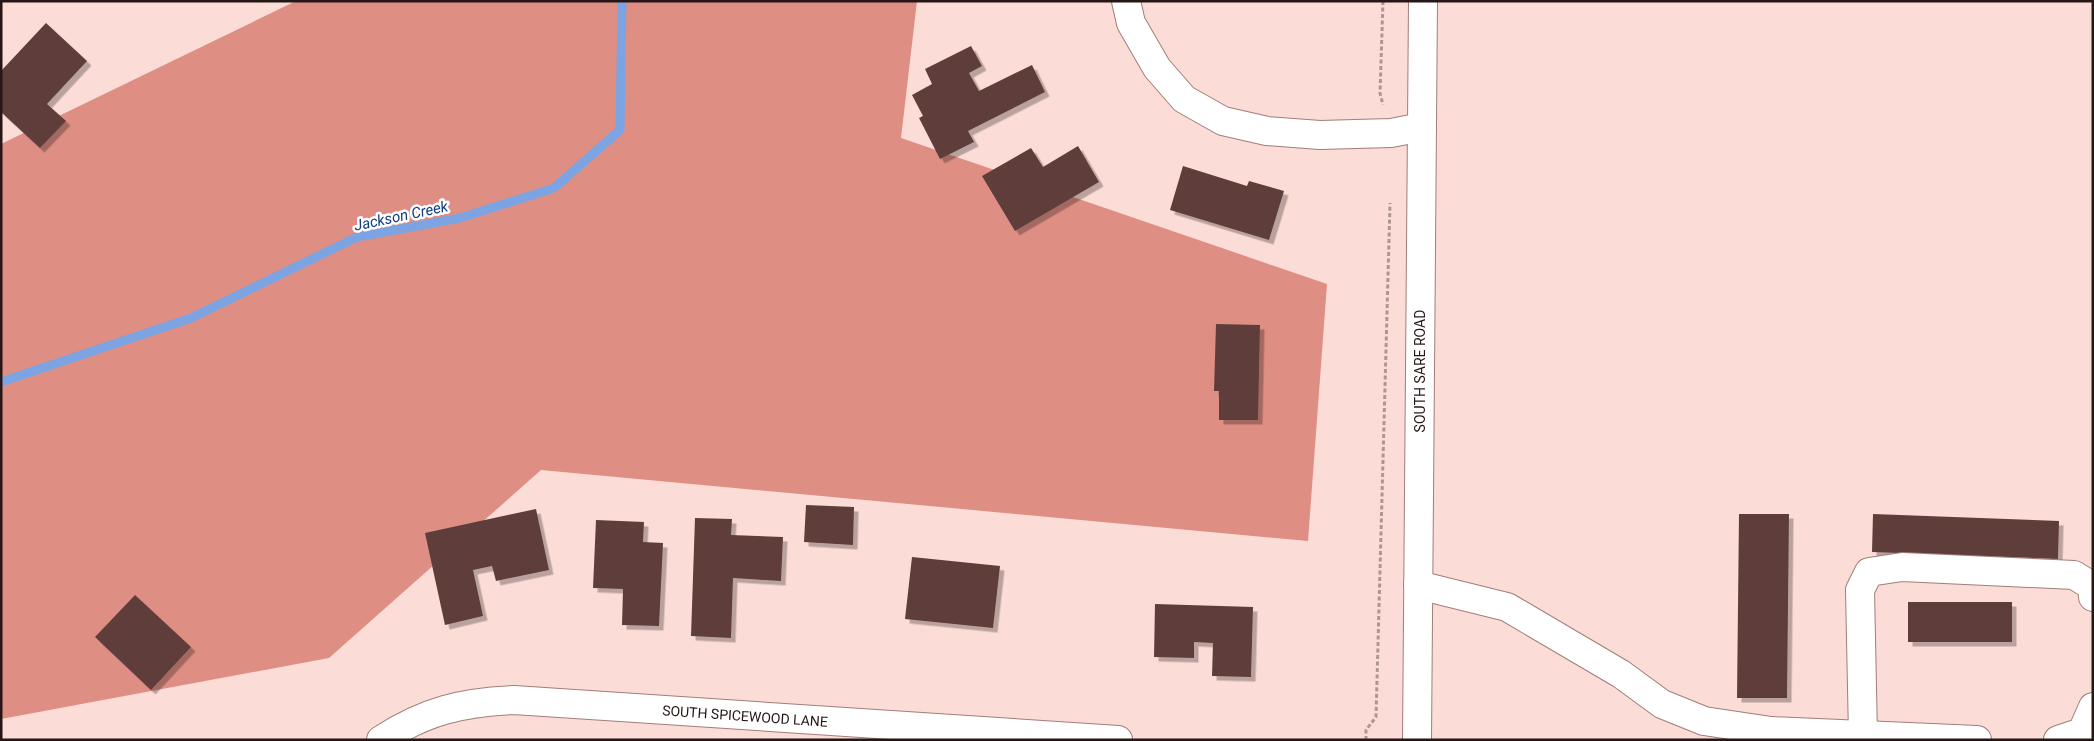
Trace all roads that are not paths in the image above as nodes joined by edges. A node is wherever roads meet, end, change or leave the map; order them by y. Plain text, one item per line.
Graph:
1 (1126, 1) edge
2 (1423, 1) edge
3 (1422, 127) junction
4 (1418, 585) junction
5 (2093, 597) edge
6 (2093, 707) edge
7 (1863, 736) junction
8 (381, 740) edge
9 (1118, 740) edge
10 (1417, 740) edge
11 (1977, 740) edge
12 (2058, 740) edge

1 - 3 street
2 - 3 street, SOUTH SARE ROAD
3 - 4 street, SOUTH SARE ROAD
4 - 7 street
4 - 10 street, SOUTH SARE ROAD
5 - 7 street
6 - 12 street
7 - 11 street
8 - 9 street, SOUTH SPICEWOOD LANE

